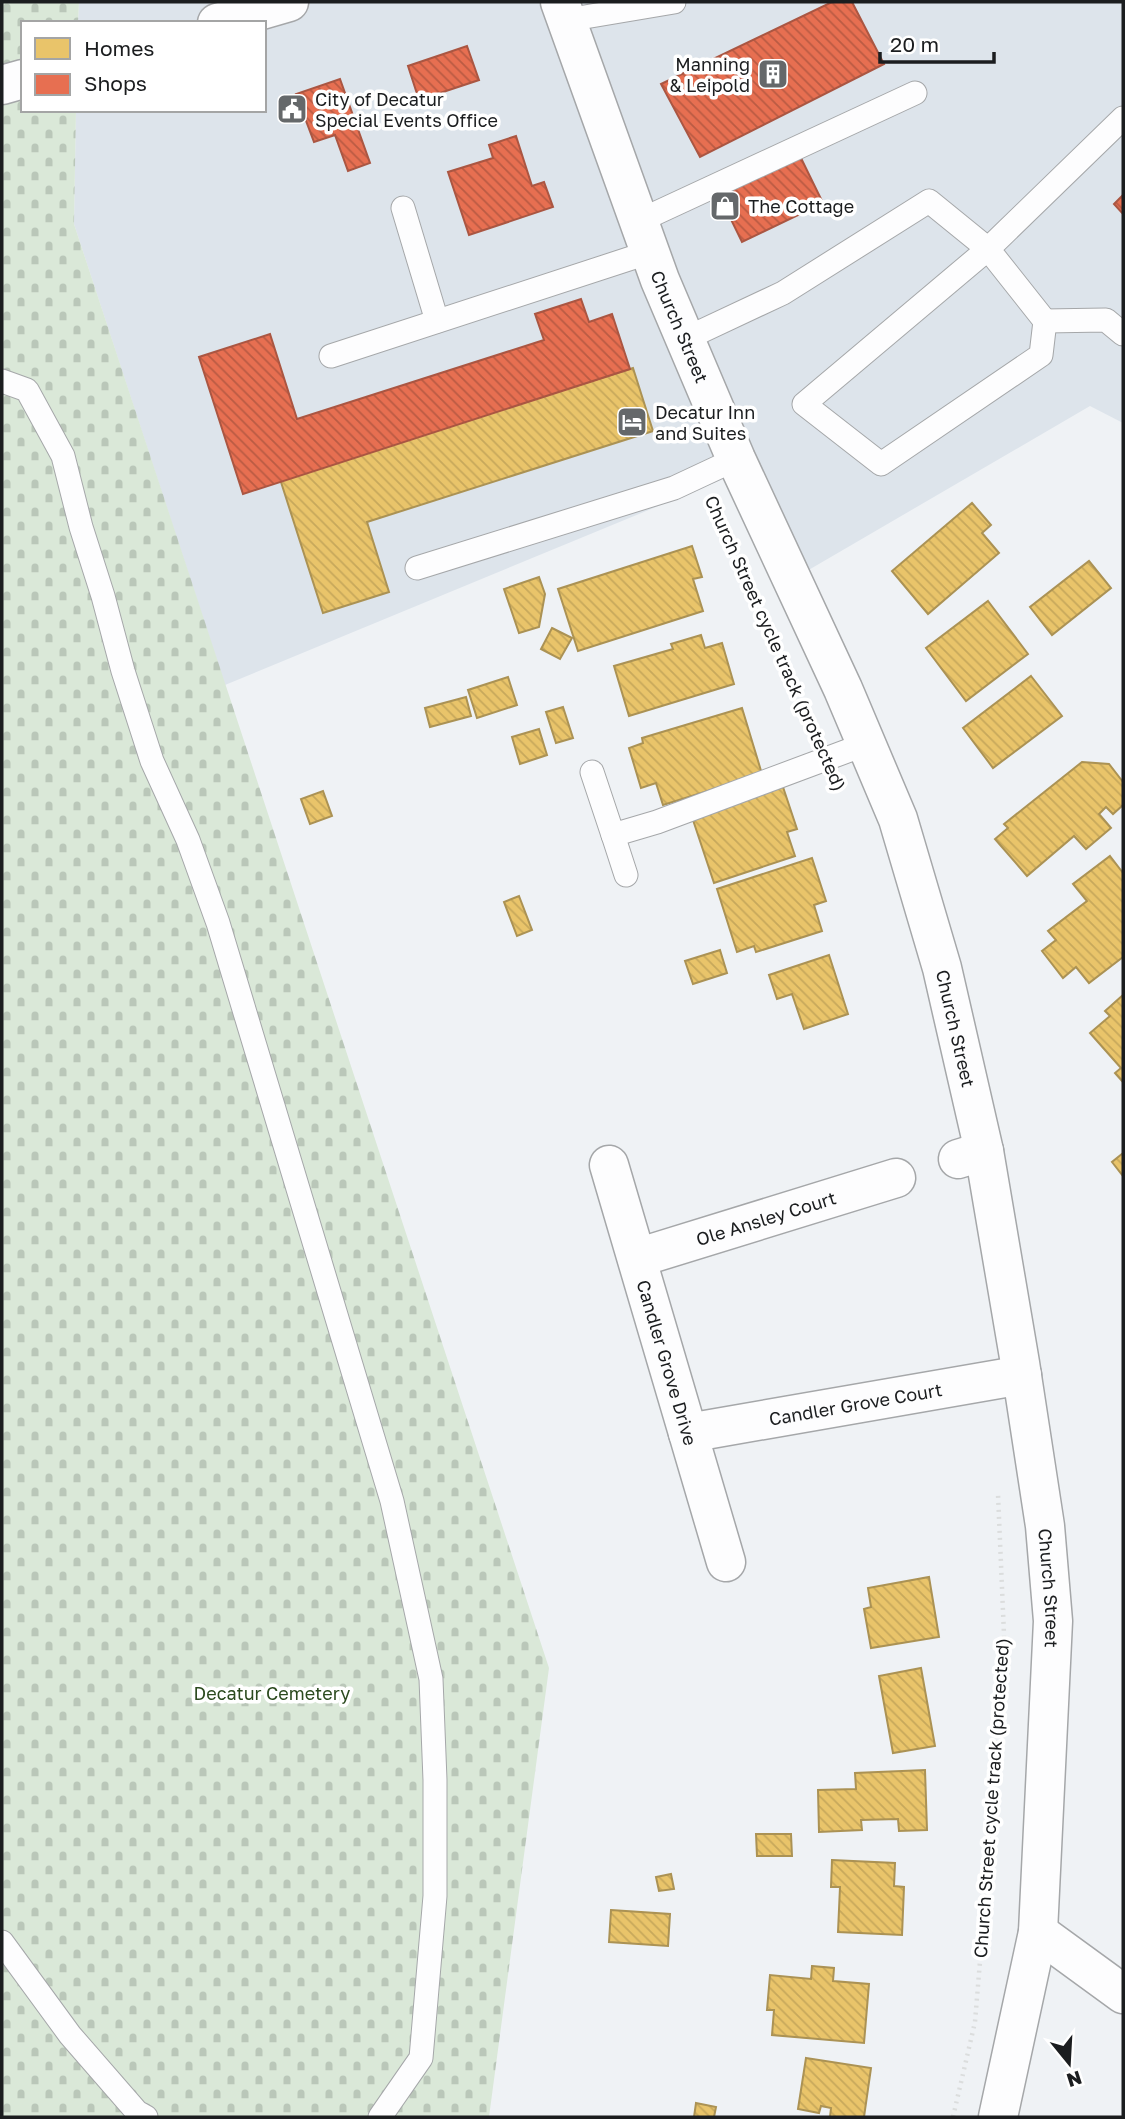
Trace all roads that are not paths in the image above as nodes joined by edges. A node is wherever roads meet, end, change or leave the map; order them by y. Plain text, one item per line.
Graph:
1 (289, 2) edge
2 (674, 2) edge
3 (564, 11) edge
4 (224, 21) edge
5 (21, 80) edge
6 (2, 85) edge
7 (915, 93) dead end
8 (1123, 118) edge
9 (403, 208) dead end
10 (645, 236) junction
11 (988, 249) junction
12 (437, 321) junction
13 (1045, 321) junction
14 (1123, 334) edge
15 (685, 339) junction
16 (331, 356) dead end
17 (2, 381) edge
18 (736, 459) junction
19 (417, 568) dead end
20 (866, 744) junction
21 (592, 772) dead end
22 (613, 835) junction
23 (626, 875) dead end
24 (609, 1165) dead end
25 (896, 1178) dead end
26 (637, 1258) junction
27 (1022, 1375) junction
28 (688, 1433) junction
29 (726, 1562) dead end
30 (1038, 1932) junction
31 (2, 1942) edge
32 (1123, 1994) edge
33 (146, 2117) edge
34 (380, 2117) edge
35 (998, 2117) edge

1 - 4 main road
2 - 3 lane
3 - 10 main road, Church Street
5 - 6 main road
7 - 10 lane
8 - 11 lane
9 - 12 lane
10 - 12 lane
10 - 15 main road, Church Street
11 - 13 lane
11 - 13 lane
11 - 15 lane
12 - 16 lane
13 - 14 lane
15 - 18 main road, Church Street
17 - 34 lane
18 - 19 lane
18 - 20 main road, Church Street
20 - 22 lane
20 - 27 main road, Church Street
21 - 22 lane
22 - 23 lane
24 - 26 main road, Candler Grove Drive
25 - 26 main road, Ole Ansley Court
26 - 28 main road, Candler Grove Drive
27 - 28 main road, Candler Grove Court
27 - 30 main road, Church Street
28 - 29 main road, Candler Grove Drive
30 - 32 main road
30 - 35 main road, Church Street
31 - 33 lane

